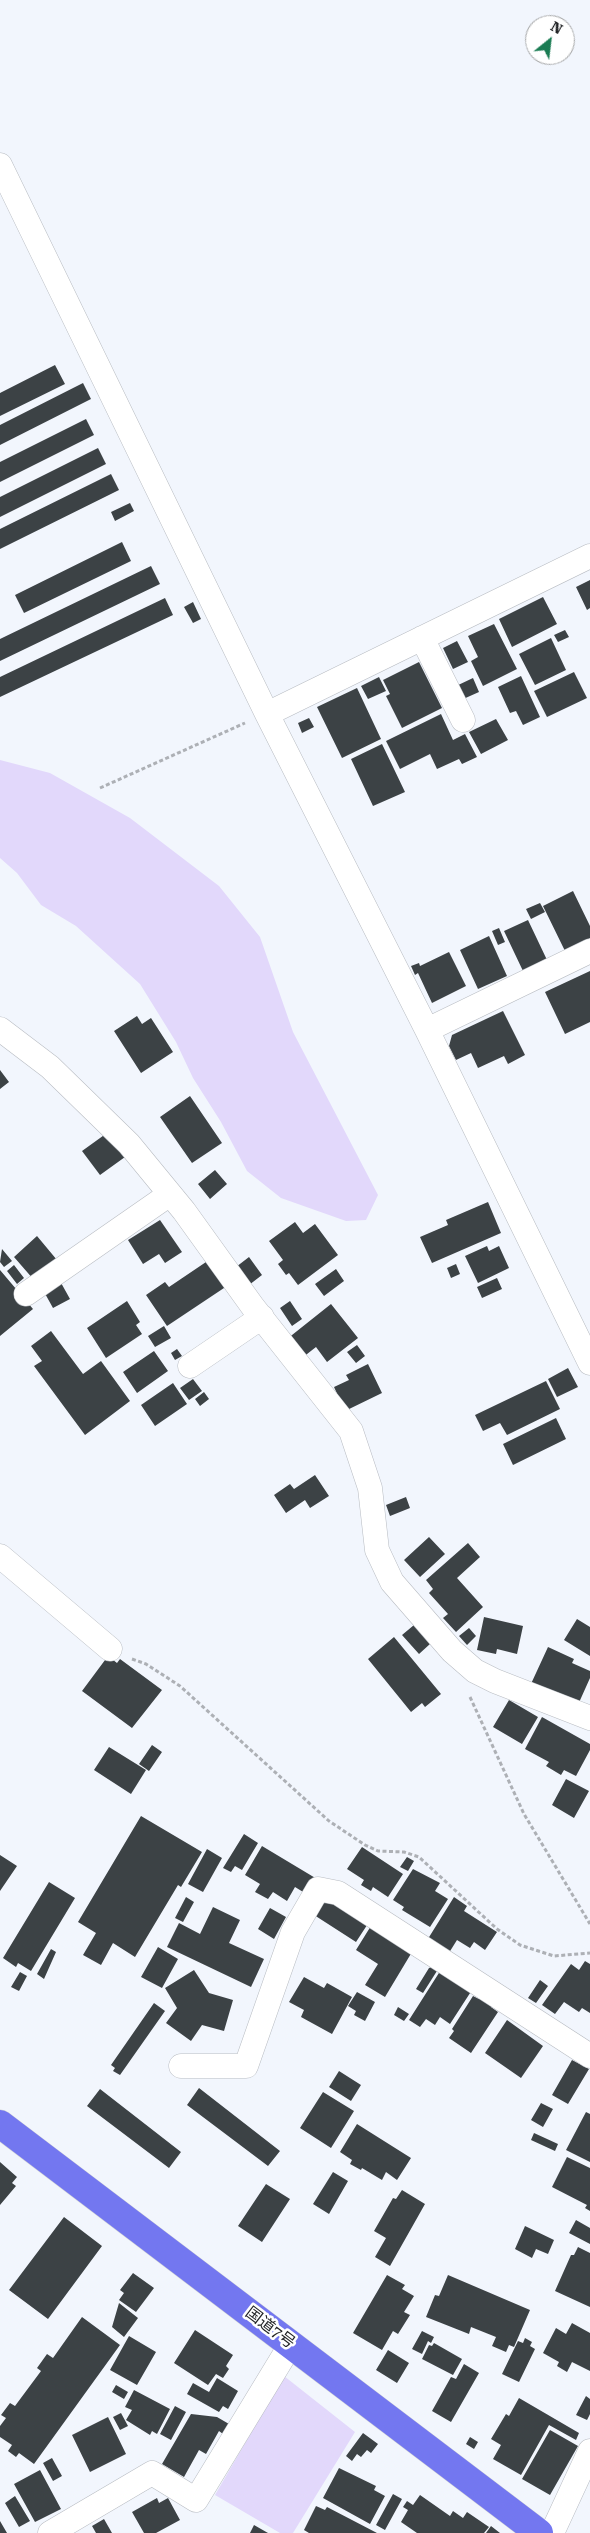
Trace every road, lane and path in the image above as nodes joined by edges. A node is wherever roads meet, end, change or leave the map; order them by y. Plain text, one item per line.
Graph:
1 (0, 165) edge
2 (590, 556) edge
3 (422, 638) junction
4 (267, 714) junction
5 (462, 720) dead end
6 (100, 788) dead end
7 (590, 951) edge
8 (0, 1029) edge
9 (427, 1030) junction
10 (170, 1194) junction
11 (26, 1294) dead end
12 (262, 1317) junction
13 (590, 1363) edge
14 (190, 1366) dead end
15 (0, 1556) edge
16 (110, 1649) joint
17 (475, 1671) junction
18 (590, 1718) edge
19 (590, 1924) edge
20 (590, 1953) edge
21 (590, 2056) edge
22 (181, 2066) dead end
23 (0, 2124) edge
24 (290, 2344) junction
25 (590, 2451) edge
26 (50, 2533) edge
27 (539, 2533) edge
28 (552, 2533) edge

1 - 4 street
2 - 3 street
3 - 4 street
3 - 5 street
4 - 6 path
4 - 9 street
7 - 9 street
8 - 10 street
9 - 13 street
10 - 11 street
10 - 12 street
12 - 14 street
12 - 17 street
15 - 16 street
16 - 20 path
17 - 18 street
17 - 19 path
21 - 22 street
23 - 24 highway, 国道7号
24 - 26 street
24 - 27 highway, 国道7号
25 - 28 street

